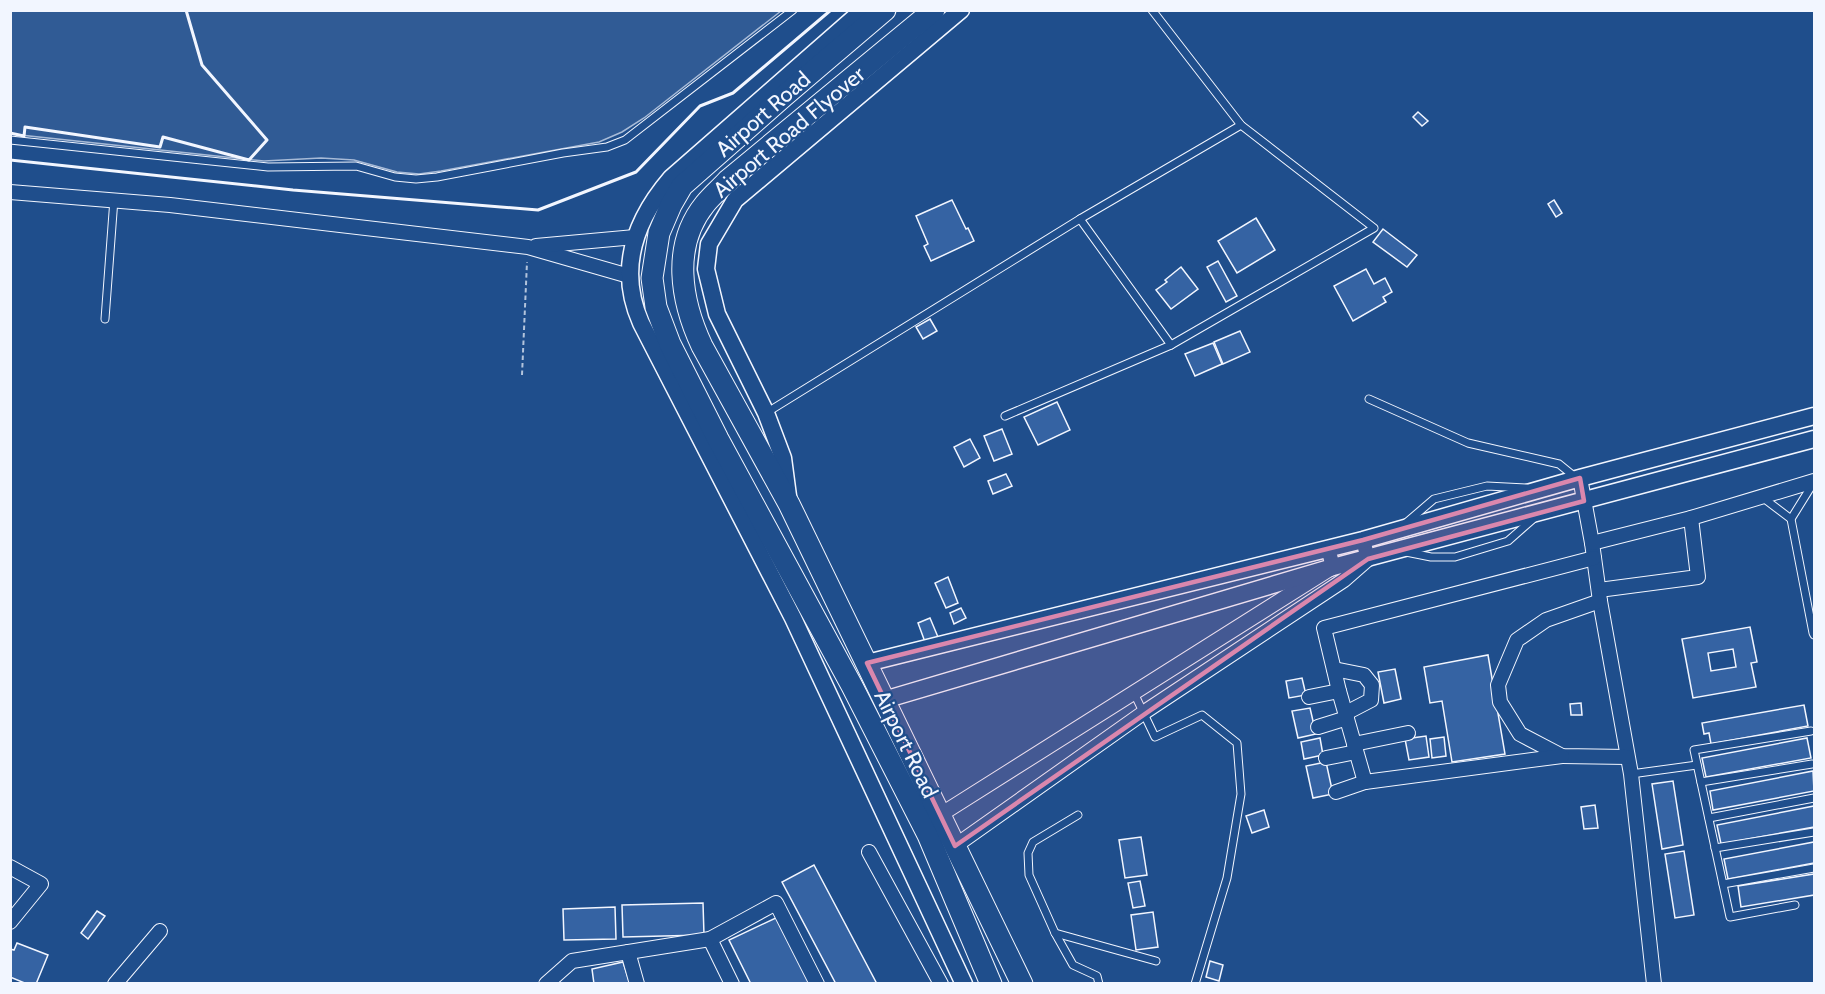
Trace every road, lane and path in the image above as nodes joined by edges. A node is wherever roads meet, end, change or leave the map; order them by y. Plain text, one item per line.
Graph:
1 (793, 10) edge
2 (863, 10) edge
3 (885, 10) edge
4 (934, 10) edge
5 (960, 10) edge
6 (1152, 10) edge
7 (1241, 124) junction
8 (10, 140) edge
9 (10, 192) edge
10 (114, 199) junction
11 (1080, 219) junction
12 (635, 237) junction
13 (528, 247) junction
14 (629, 276) junction
15 (105, 319) dead end
16 (1171, 345) junction
17 (522, 375) dead end
18 (1369, 399) dead end
19 (766, 413) junction
20 (1005, 416) dead end
21 (1815, 416) edge
22 (1815, 439) edge
23 (1578, 479) junction
24 (1815, 482) edge
25 (1761, 496) junction
26 (1584, 501) junction
27 (789, 504) junction
28 (1691, 518) junction
29 (1791, 519) junction
30 (1363, 540) junction
31 (1592, 543) junction
32 (1328, 548) junction
33 (1594, 558) junction
34 (1368, 559) junction
35 (1333, 567) junction
36 (1600, 596) junction
37 (1815, 635) edge
38 (867, 663) junction
39 (1334, 669) junction
40 (1339, 691) junction
41 (1134, 693) junction
42 (1309, 697) dead end
43 (884, 700) junction
44 (1143, 713) junction
45 (1346, 716) junction
46 (1318, 727) dead end
47 (1811, 731) dead end
48 (1408, 734) dead end
49 (1355, 748) junction
50 (1562, 756) junction
51 (1627, 757) junction
52 (1326, 758) dead end
53 (1812, 764) dead end
54 (1697, 765) junction
55 (1631, 774) junction
56 (1365, 782) junction
57 (1701, 782) junction
58 (1336, 792) dead end
59 (1815, 798) edge
60 (940, 815) junction
61 (1078, 815) dead end
62 (1709, 818) junction
63 (1815, 832) edge
64 (955, 846) junction
65 (1715, 848) junction
66 (869, 852) dead end
67 (10, 867) edge
68 (1815, 868) edge
69 (1723, 884) junction
70 (1795, 905) dead end
71 (10, 922) edge
72 (160, 931) dead end
73 (1055, 933) junction
74 (710, 939) junction
75 (628, 952) junction
76 (1156, 961) dead end
77 (115, 984) edge
78 (546, 984) edge
79 (637, 984) edge
80 (732, 984) edge
81 (817, 984) edge
82 (941, 984) edge
83 (964, 984) edge
84 (991, 984) edge
85 (1022, 984) edge
86 (1099, 984) edge
87 (1195, 984) edge
88 (1654, 984) edge

1 - 8 lane
2 - 12 street
3 - 84 main road, Airport Road
4 - 27 main road, Airport Road Flyover
5 - 19 street
6 - 7 lane
7 - 11 lane
7 - 16 lane
9 - 10 street
10 - 13 street
10 - 15 lane
11 - 16 lane
11 - 19 lane
12 - 13 street
12 - 14 street
13 - 14 street
13 - 17 path
14 - 83 street
16 - 20 lane
18 - 23 lane
19 - 27 street
21 - 23 street
22 - 26 street
23 - 26 street
23 - 30 street
24 - 25 street
24 - 29 lane
25 - 28 street
25 - 29 lane
26 - 31 street
26 - 34 street
27 - 38 main road, Airport Road
28 - 31 street
28 - 36 street
29 - 37 lane
30 - 32 street
30 - 34 street
31 - 33 street
32 - 35 street
32 - 38 street
33 - 36 street
33 - 39 street
34 - 35 street
34 - 44 street
35 - 41 street
35 - 43 street
36 - 50 street
36 - 51 street
38 - 43 main road, Airport Road
39 - 40 street
39 - 45 street
40 - 42 street
40 - 45 street
41 - 44 lane
41 - 60 street
43 - 60 main road, Airport Road
44 - 64 street
44 - 87 lane
45 - 46 street
45 - 49 street
47 - 54 lane
48 - 49 street
49 - 52 street
49 - 56 street
50 - 51 street
50 - 56 street
51 - 55 street
53 - 57 lane
54 - 55 lane
54 - 57 lane
55 - 88 street
56 - 58 street
57 - 62 lane
59 - 62 lane
60 - 64 main road, Airport Road
61 - 73 lane
62 - 65 lane
63 - 65 lane
64 - 85 main road, Airport Road
65 - 69 lane
66 - 82 street
67 - 71 street
68 - 69 lane
69 - 70 lane
72 - 77 street
73 - 76 lane
73 - 86 lane
74 - 75 street
74 - 80 street
74 - 81 street
75 - 78 street
75 - 79 street

